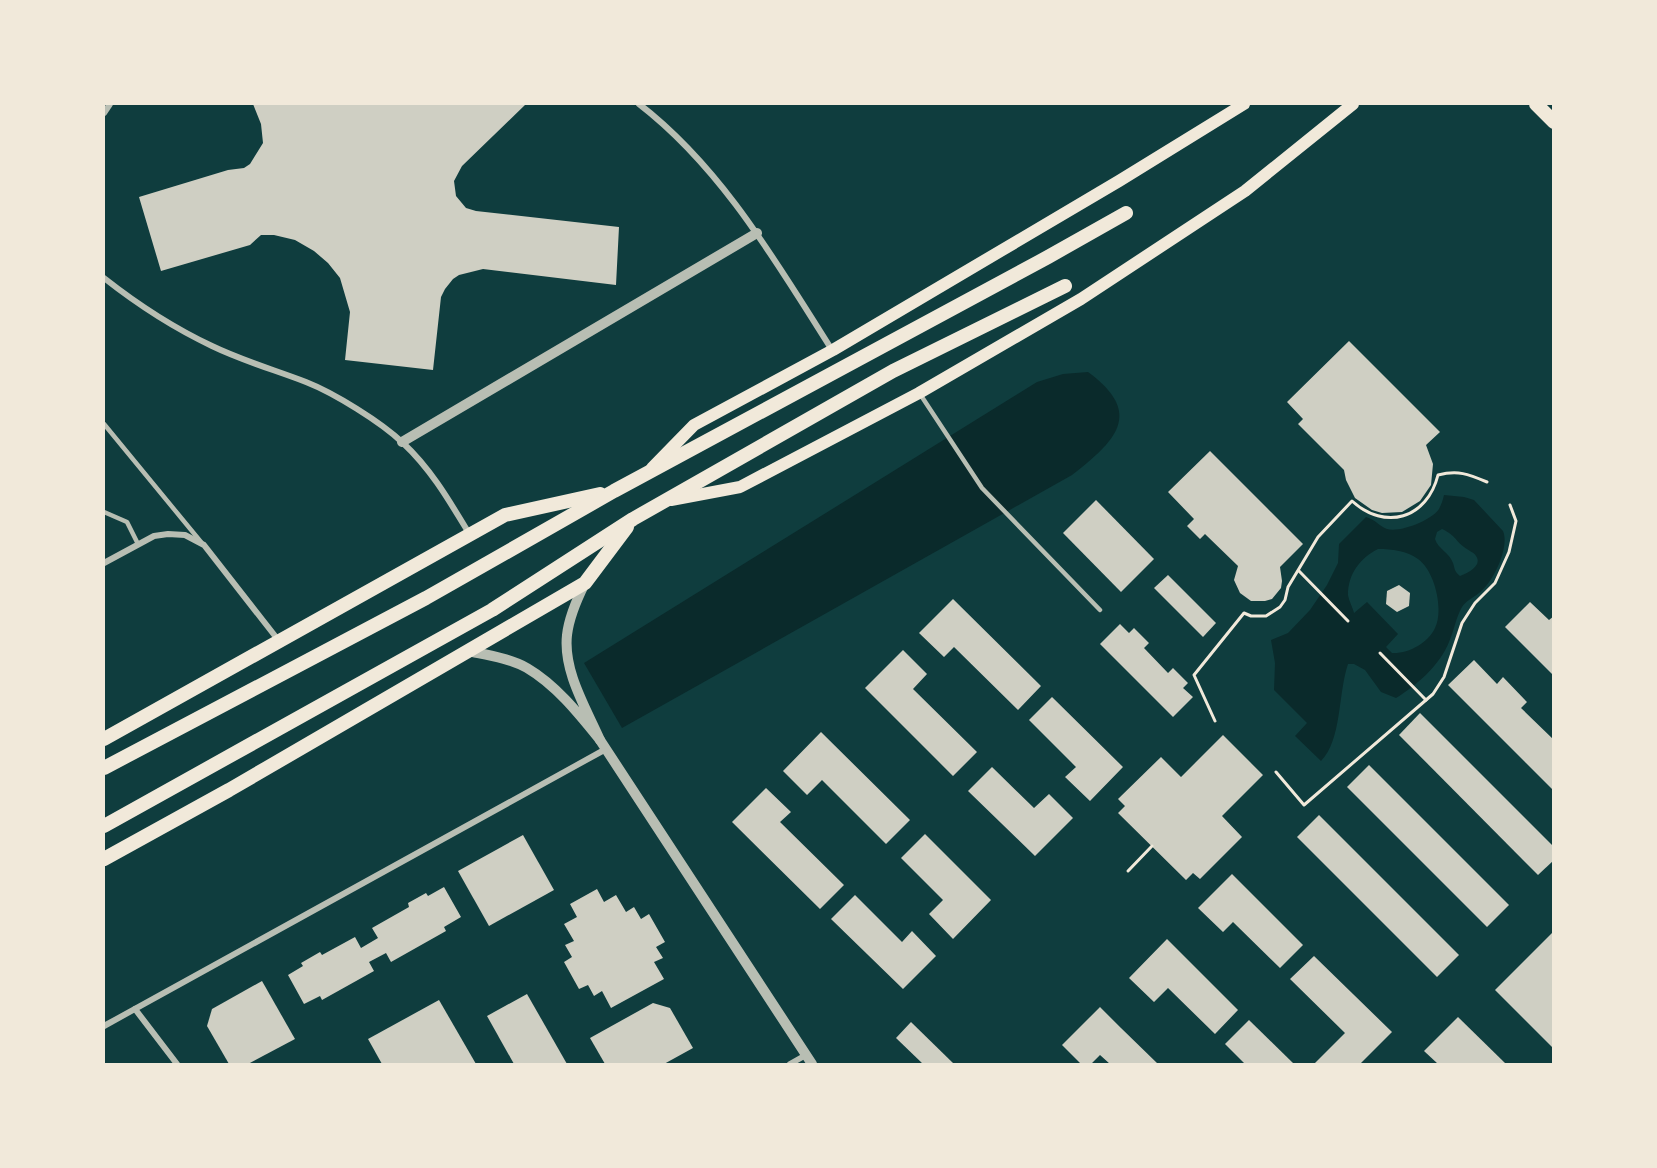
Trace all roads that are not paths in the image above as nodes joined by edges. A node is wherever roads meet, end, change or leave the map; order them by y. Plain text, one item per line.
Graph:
1 (110, 104) edge
2 (639, 104) edge
3 (1244, 104) edge
4 (1353, 104) edge
5 (1536, 104) edge
6 (104, 113) edge
7 (1554, 122) edge
8 (1125, 213) dead end
9 (757, 233) junction
10 (104, 278) edge
11 (1065, 286) dead end
12 (833, 350) junction
13 (919, 393) junction
14 (104, 424) edge
15 (402, 442) junction
16 (648, 472) junction
17 (614, 491) junction
18 (663, 501) junction
19 (104, 512) edge
20 (633, 519) junction
21 (470, 535) junction
22 (138, 544) junction
23 (204, 545) junction
24 (104, 563) edge
25 (585, 583) junction
26 (1100, 610) dead end
27 (279, 641) junction
28 (468, 651) junction
29 (104, 739) edge
30 (603, 745) junction
31 (104, 768) edge
32 (104, 826) edge
33 (104, 860) edge
34 (135, 1009) junction
35 (104, 1026) edge
36 (809, 1060) edge
37 (177, 1065) edge
38 (790, 1065) edge

1 - 6 street
2 - 9 street
3 - 12 main road
4 - 13 main road
5 - 7 main road
8 - 16 main road
9 - 12 street
9 - 15 street
10 - 15 street
11 - 18 main road
12 - 16 main road
13 - 18 main road
13 - 26 lane
14 - 23 lane
15 - 21 street
16 - 17 main road
17 - 21 main road
17 - 31 main road
18 - 20 main road
19 - 22 lane
20 - 25 main road
20 - 32 main road
21 - 27 main road
22 - 23 street
22 - 24 street
23 - 27 street
25 - 28 main road
25 - 30 street
27 - 29 main road
28 - 30 street
28 - 33 main road
30 - 34 street
30 - 36 street
34 - 35 street
34 - 37 street
36 - 38 street

